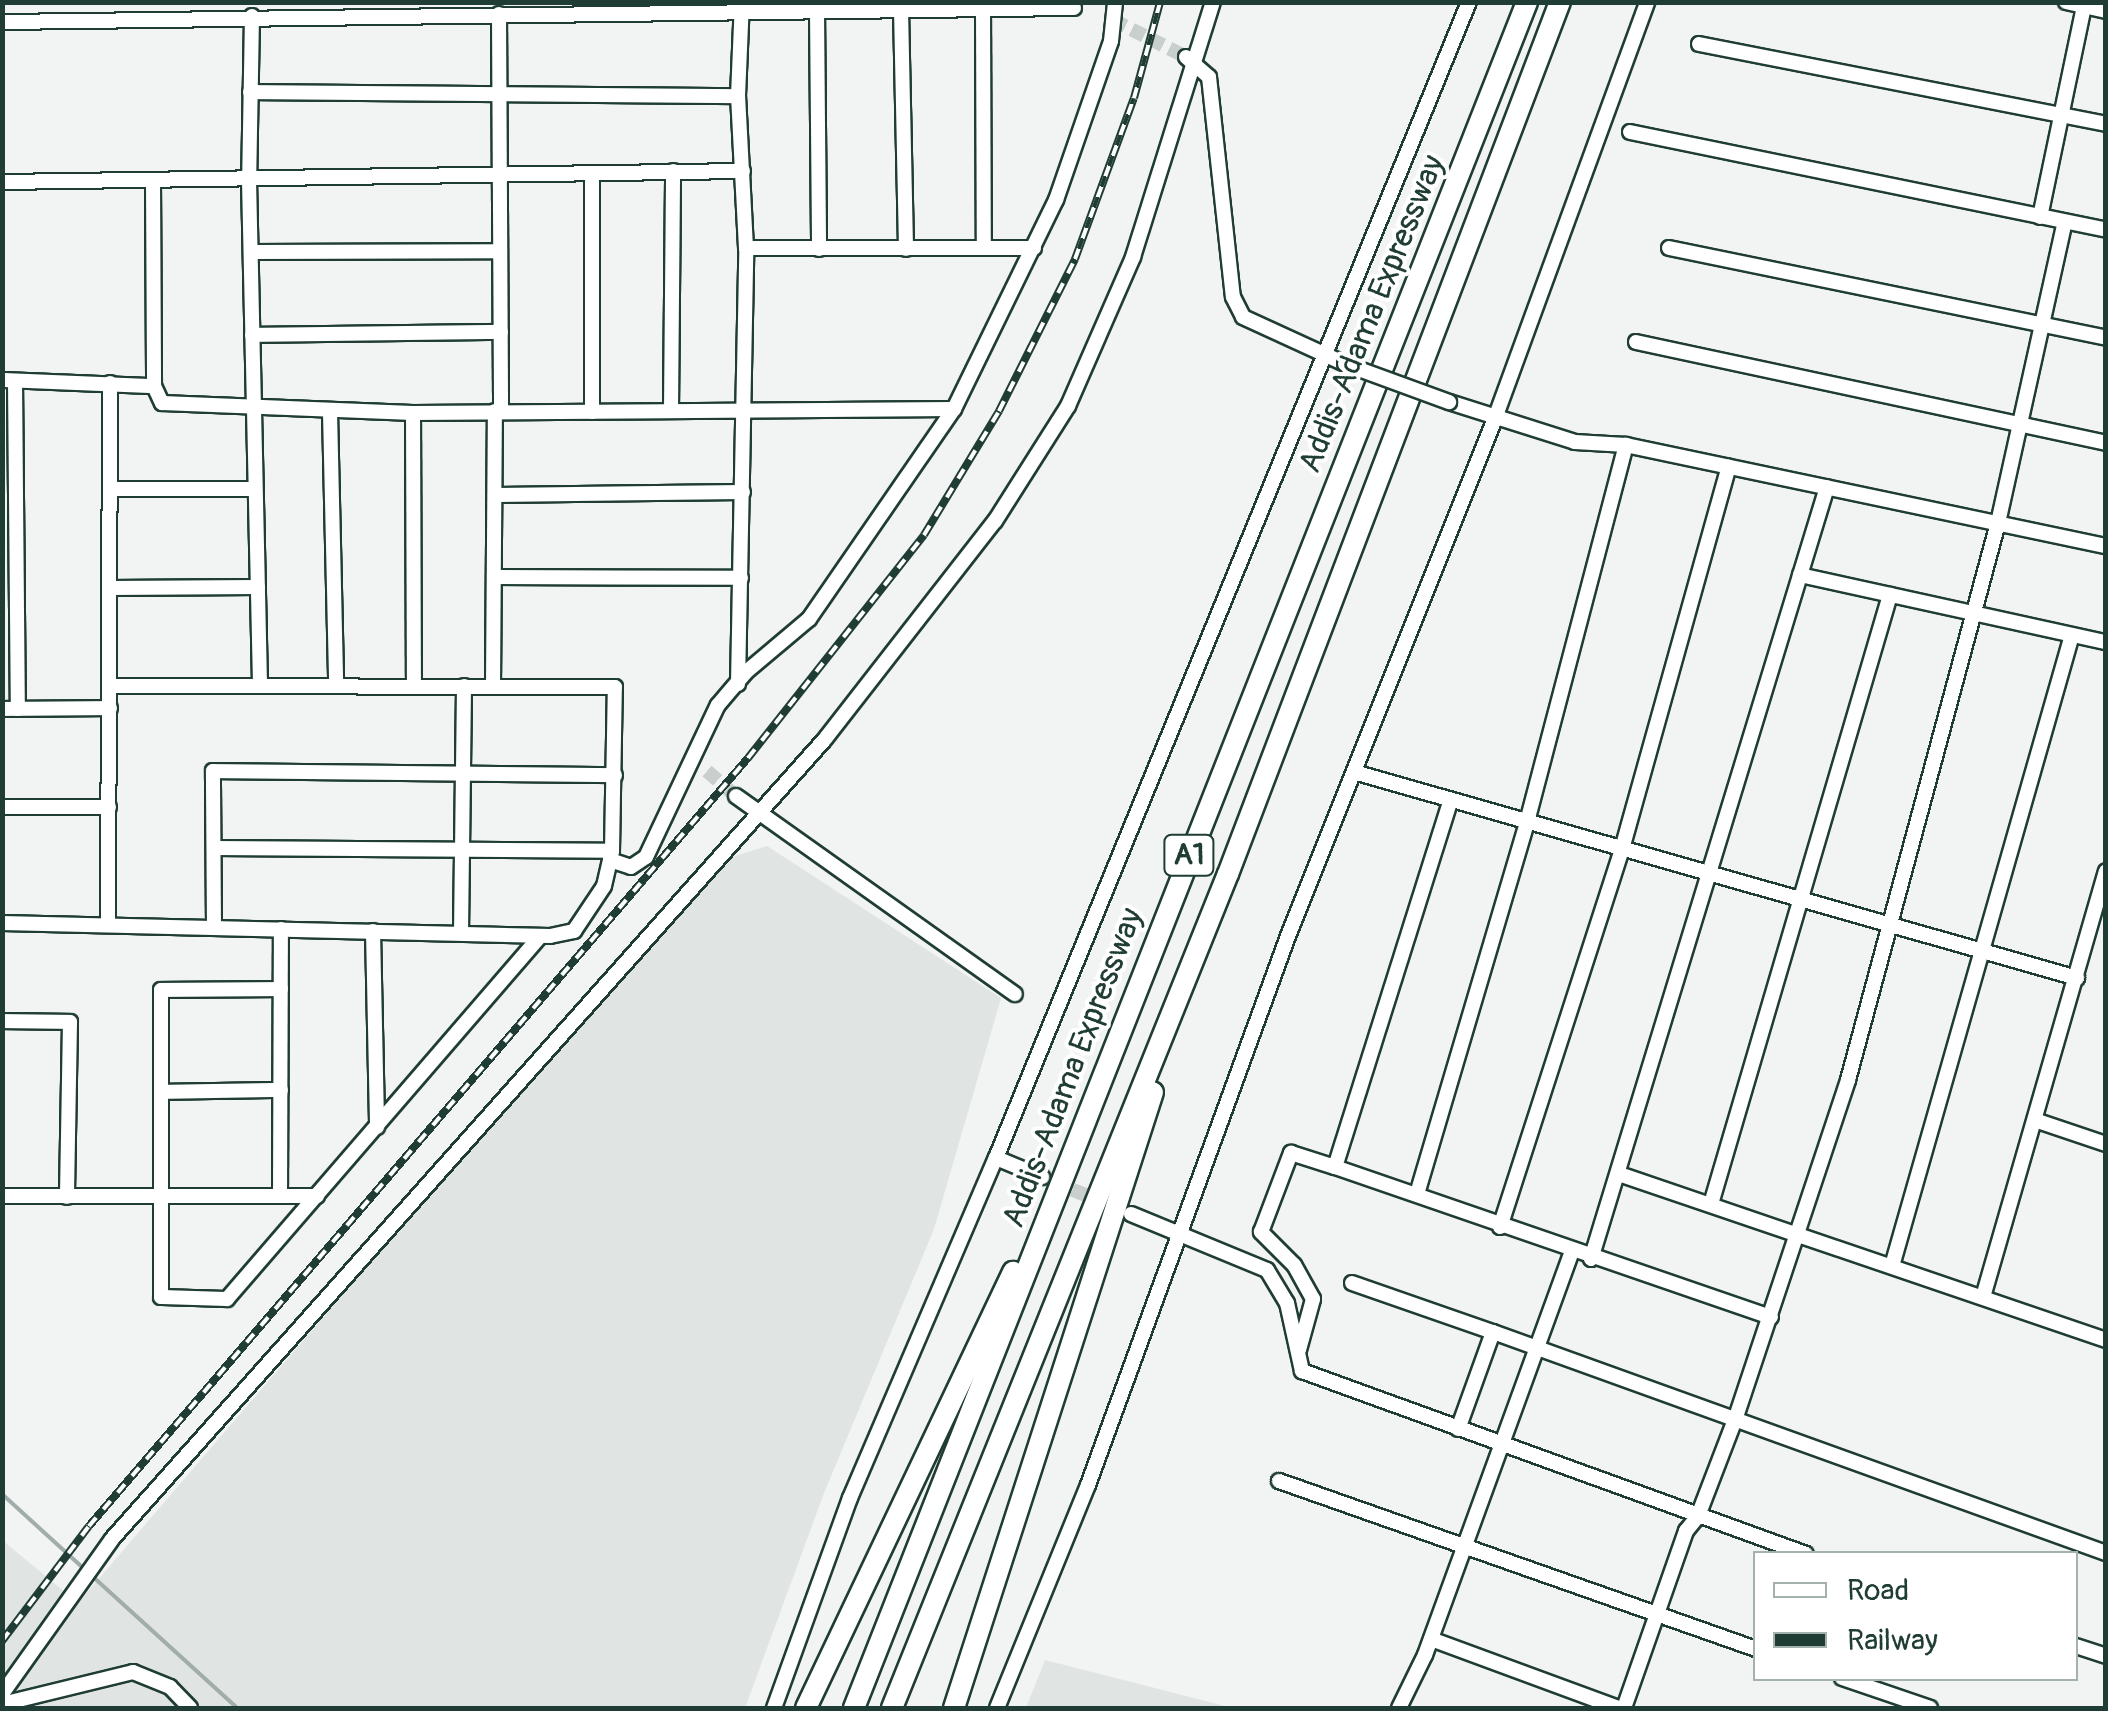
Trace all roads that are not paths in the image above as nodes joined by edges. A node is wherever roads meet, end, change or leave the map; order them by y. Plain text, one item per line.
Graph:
1 (1115, 2) edge
2 (1213, 2) edge
3 (1469, 2) edge
4 (1527, 2) edge
5 (1560, 2) edge
6 (1647, 2) edge
7 (2066, 2) edge
8 (2085, 4) edge
9 (742, 6) edge
10 (982, 8) junction
11 (1074, 8) dead end
12 (901, 9) junction
13 (817, 10) junction
14 (2106, 11) edge
15 (499, 14) junction
16 (252, 16) junction
17 (2, 22) edge
18 (1699, 44) dead end
19 (1192, 60) junction
20 (250, 92) junction
21 (500, 94) junction
22 (738, 96) junction
23 (2062, 115) junction
24 (2106, 124) edge
25 (1630, 132) dead end
26 (743, 171) junction
27 (592, 172) junction
28 (673, 172) junction
29 (500, 177) junction
30 (249, 180) junction
31 (153, 181) junction
32 (2, 182) edge
33 (2040, 217) junction
34 (2065, 222) junction
35 (2106, 230) edge
36 (746, 248) junction
37 (906, 248) junction
38 (984, 248) junction
39 (1034, 248) junction
40 (1668, 248) dead end
41 (820, 249) junction
42 (500, 251) junction
43 (251, 252) junction
44 (2046, 325) junction
45 (501, 332) junction
46 (252, 335) junction
47 (2106, 338) edge
48 (1636, 342) dead end
49 (1324, 357) junction
50 (9, 381) edge
51 (110, 383) junction
52 (154, 386) junction
53 (745, 408) junction
54 (954, 409) junction
55 (254, 410) junction
56 (671, 410) junction
57 (498, 411) junction
58 (330, 412) junction
59 (592, 412) junction
60 (413, 413) junction
61 (1494, 421) junction
62 (2022, 426) junction
63 (2106, 443) edge
64 (1626, 445) junction
65 (1729, 467) junction
66 (255, 488) junction
67 (1826, 488) junction
68 (110, 489) junction
69 (743, 492) junction
70 (496, 495) junction
71 (1998, 523) junction
72 (2106, 546) edge
73 (1800, 575) junction
74 (495, 577) junction
75 (742, 578) junction
76 (258, 586) junction
77 (110, 588) junction
78 (1890, 595) junction
79 (1974, 614) junction
80 (2072, 635) junction
81 (2106, 642) edge
82 (260, 685) junction
83 (738, 685) junction
84 (110, 686) junction
85 (336, 686) junction
86 (414, 686) junction
87 (464, 686) junction
88 (493, 686) junction
89 (110, 708) junction
90 (10, 709) edge
91 (694, 760) junction
92 (465, 770) junction
93 (707, 771) tunnel mouth
94 (1354, 772) junction
95 (615, 775) junction
96 (736, 796) tunnel mouth
97 (1452, 800) junction
98 (2, 807) edge
99 (109, 807) junction
100 (757, 816) junction
101 (1527, 822) junction
102 (214, 848) junction
103 (1622, 848) junction
104 (462, 852) junction
105 (611, 856) junction
106 (2106, 871) edge
107 (1710, 874) junction
108 (1804, 900) junction
109 (2, 924) edge
110 (108, 925) junction
111 (1890, 925) junction
112 (214, 927) junction
113 (281, 929) junction
114 (373, 931) junction
115 (461, 933) junction
116 (540, 936) junction
117 (1984, 951) junction
118 (1191, 967) junction
119 (2077, 978) junction
120 (281, 989) junction
121 (1016, 994) dead end
122 (2, 1021) edge
123 (280, 1090) junction
124 (162, 1092) junction
125 (2035, 1120) junction
126 (377, 1127) junction
127 (2106, 1144) edge
128 (1072, 1154) junction
129 (996, 1158) junction
130 (1335, 1167) junction
131 (1619, 1174) junction
132 (1042, 1177) tunnel mouth
133 (1417, 1194) junction
134 (2, 1196) edge
135 (280, 1196) junction
136 (317, 1196) junction
137 (67, 1197) junction
138 (161, 1197) junction
139 (1711, 1204) junction
140 (1131, 1214) dead end
141 (1500, 1227) junction
142 (1177, 1233) junction
143 (1800, 1234) junction
144 (1572, 1252) junction
145 (1592, 1259) junction
146 (1892, 1266) junction
147 (1352, 1283) dead end
148 (1983, 1298) junction
149 (1771, 1318) junction
150 (1493, 1332) junction
151 (2106, 1340) edge
152 (1537, 1347) junction
153 (1298, 1353) junction
154 (1736, 1417) junction
155 (1458, 1429) junction
156 (1502, 1444) junction
157 (1279, 1481) dead end
158 (1698, 1516) junction
159 (1465, 1547) junction
160 (1797, 1551) edge
161 (2106, 1553) edge
162 (1657, 1615) junction
163 (1431, 1639) junction
164 (2078, 1647) edge
165 (1753, 1648) edge
166 (2106, 1656) edge
167 (1851, 1681) edge
168 (2, 1694) edge
169 (2, 1704) edge
170 (190, 1708) edge
171 (774, 1708) edge
172 (806, 1708) edge
173 (854, 1708) edge
174 (892, 1708) edge
175 (954, 1708) edge
176 (997, 1708) edge
177 (1399, 1708) edge
178 (1621, 1708) edge
179 (1930, 1708) edge

1 - 39 street
2 - 19 street
3 - 49 street
4 - 128 highway, Addis-Adama Expressway / A1
5 - 118 highway, Addis-Adama Expressway / A1
6 - 61 street
7 - 8 street
8 - 14 street
8 - 23 street
9 - 13 street
9 - 15 street
9 - 22 street
10 - 11 street
10 - 12 street
10 - 38 street
12 - 13 street
12 - 37 street
13 - 41 street
15 - 16 street
15 - 21 street
16 - 17 street
16 - 20 street
18 - 23 street
19 - 49 street
19 - 100 street
20 - 21 street
20 - 30 street
21 - 22 street
21 - 29 street
22 - 26 street
23 - 24 street
23 - 33 street
25 - 33 street
26 - 28 street
26 - 36 street
27 - 28 street
27 - 29 street
27 - 59 street
28 - 56 street
29 - 30 street
29 - 42 street
30 - 31 street
30 - 43 street
31 - 32 street
31 - 52 street
33 - 34 street
34 - 35 street
34 - 44 street
36 - 41 street
36 - 53 street
37 - 38 street
37 - 41 street
38 - 39 street
39 - 54 street
40 - 44 street
42 - 43 street
42 - 45 street
43 - 46 street
44 - 47 street
44 - 62 street
45 - 46 street
45 - 57 street
46 - 55 street
48 - 62 street
49 - 61 street, bridge
49 - 129 street
50 - 51 street
50 - 90 street
51 - 52 street
51 - 68 street
52 - 55 street
53 - 54 street
53 - 56 street
53 - 69 street
54 - 83 street
55 - 58 street
55 - 66 street
56 - 59 street
57 - 59 street
57 - 60 street
57 - 70 street
58 - 60 street
58 - 85 street
60 - 86 street
61 - 64 street
61 - 94 street
62 - 63 street
62 - 71 street
64 - 65 street
64 - 101 street
65 - 67 street
65 - 103 street
66 - 68 street
66 - 76 street
67 - 71 street
67 - 73 street
68 - 77 street
69 - 70 street
69 - 75 street
70 - 74 street
71 - 72 street
71 - 79 street
73 - 78 street
73 - 107 street
74 - 75 street
74 - 88 street
75 - 83 street
76 - 77 street
76 - 82 street
77 - 84 street
78 - 79 street
78 - 108 street
79 - 80 street
79 - 111 street
80 - 81 street
80 - 117 street
82 - 84 street
82 - 85 street
83 - 91 street
84 - 89 street
85 - 86 street
86 - 87 street
87 - 88 street
87 - 92 street
88 - 95 street
89 - 90 street
89 - 99 street
91 - 93 street
91 - 105 street
92 - 95 street
92 - 102 street
92 - 104 street
94 - 97 street
94 - 142 street
95 - 105 street
96 - 100 street
97 - 101 street
97 - 130 street
98 - 99 street
99 - 110 street
100 - 121 street
100 - 168 street
101 - 103 street
101 - 133 street
102 - 104 street
102 - 112 street
103 - 107 street
103 - 141 street
104 - 105 street
104 - 115 street
105 - 116 street
106 - 119 street
107 - 108 street
107 - 131 street
108 - 111 street
108 - 139 street
109 - 110 street
110 - 112 street
111 - 117 street
111 - 143 street
112 - 113 street
113 - 114 street
113 - 120 street
114 - 115 street
114 - 126 street
115 - 116 street
116 - 126 street
117 - 119 street
117 - 146 street
118 - 174 highway, Addis-Adama Expressway / A1
118 - 175 highway
119 - 125 street
120 - 123 street
120 - 124 street
122 - 137 street
123 - 124 street
123 - 135 street
124 - 138 street
125 - 127 street
125 - 148 street
126 - 136 street
128 - 172 highway
128 - 173 highway, Addis-Adama Expressway / A1
129 - 132 street
129 - 171 street
130 - 133 street
130 - 153 street
131 - 139 street
131 - 145 street
133 - 141 street
134 - 137 street
135 - 136 street
135 - 138 street
136 - 138 street
137 - 138 street
139 - 143 street
140 - 142 street
141 - 144 street
142 - 153 street
142 - 176 street
143 - 146 street
143 - 149 street
144 - 145 street
144 - 152 street
145 - 149 street
146 - 148 street
147 - 150 street
148 - 151 street
149 - 154 street
150 - 152 street
150 - 155 street
152 - 154 street
152 - 156 street
153 - 155 street
154 - 158 street
154 - 161 street
155 - 156 street
156 - 158 street
156 - 159 street
157 - 159 street
158 - 160 street
158 - 162 street
159 - 162 street
159 - 163 street
162 - 165 street
162 - 178 street
163 - 177 street
163 - 178 street
164 - 166 street
167 - 179 street
169 - 170 street

